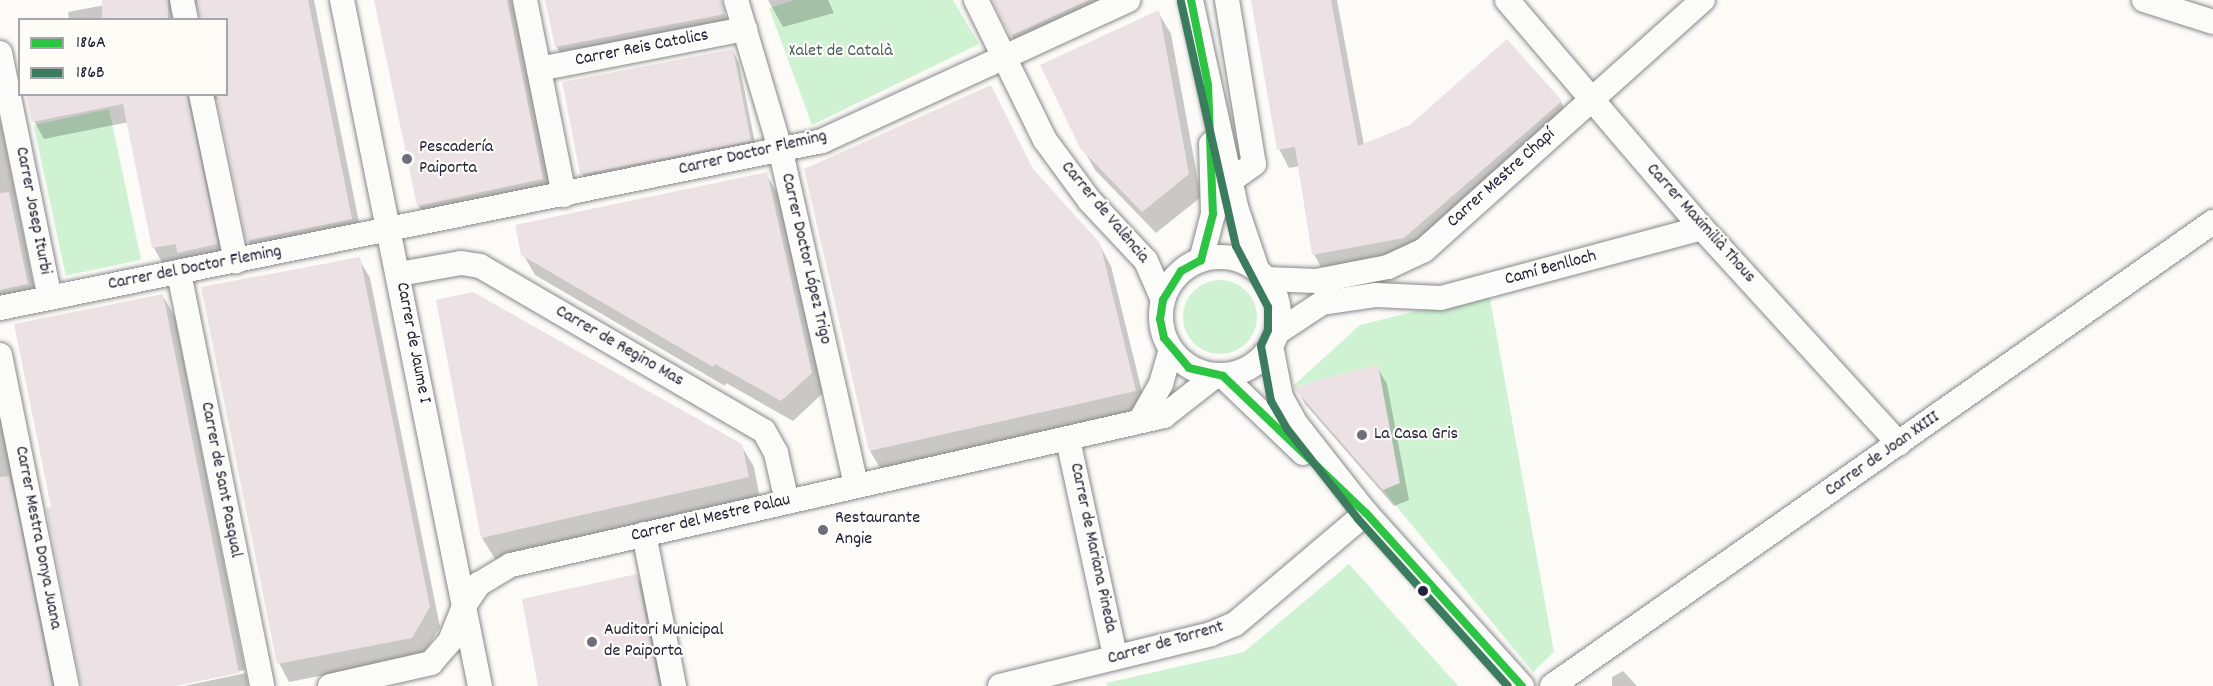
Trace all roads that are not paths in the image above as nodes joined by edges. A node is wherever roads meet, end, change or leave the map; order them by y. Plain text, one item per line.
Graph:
1 (182, 0) edge
2 (342, 0) edge
3 (525, 0) edge
4 (736, 0) edge
5 (976, 0) edge
6 (1128, 0) edge
7 (1191, 0) edge
8 (1227, 0) edge
9 (1507, 0) edge
10 (1703, 0) edge
11 (2144, 0) edge
12 (186, 18) edge
13 (2213, 22) edge
14 (745, 29) junction
15 (0, 53) edge
16 (1005, 57) junction
17 (539, 69) junction
18 (1208, 85) junction
19 (201, 96) edge
20 (1590, 99) junction
21 (781, 152) junction
22 (1231, 180) junction
23 (564, 195) junction
24 (2213, 222) edge
25 (1702, 228) junction
26 (390, 230) junction
27 (1201, 260) junction
28 (236, 261) junction
29 (179, 273) junction
30 (399, 274) junction
31 (1262, 274) junction
32 (50, 298) junction
33 (1163, 300) junction
34 (0, 308) edge
35 (1274, 339) junction
36 (1171, 350) junction
37 (0, 355) edge
38 (1219, 376) junction
39 (1140, 421) junction
40 (1068, 440) junction
41 (1899, 444) junction
42 (856, 486) junction
43 (787, 502) junction
44 (1366, 513) junction
45 (644, 534) junction
46 (464, 606) junction
47 (1115, 656) junction
48 (67, 686) edge
49 (262, 686) edge
50 (330, 686) edge
51 (480, 686) edge
52 (674, 686) edge
53 (1000, 686) edge
54 (1521, 686) edge
55 (1552, 686) edge

1 - 12 street
2 - 26 street, Carrer de Jaume I
3 - 17 street
4 - 14 street, Carrer Doctor López Trigo
5 - 16 street, Carrer de València
6 - 16 street, Carrer Doctor Fleming
7 - 18 street
8 - 22 street
9 - 20 street, Carrer Maximilià Thous
10 - 20 street, Carrer Mestre Chapí
11 - 13 street
14 - 17 street, Carrer Reis Catolics
14 - 21 street, Carrer Doctor López Trigo
15 - 32 street, Carrer Josep Iturbi
16 - 21 street, Carrer Doctor Fleming
16 - 33 street, Carrer de València
17 - 23 street
18 - 22 street
18 - 27 street
19 - 28 street
20 - 25 street, Carrer Maximilià Thous
20 - 31 street, Carrer Mestre Chapí
21 - 23 street, Carrer Doctor Fleming
21 - 42 street, Carrer Doctor López Trigo
22 - 31 street
23 - 26 street, Carrer Doctor Fleming
24 - 41 street, Carrer de Joan XXIII
25 - 35 street, Camí Benlloch
25 - 41 street, Carrer Maximilià Thous
26 - 28 street, Carrer del Doctor Fleming
26 - 30 street, Carrer de Jaume I
27 - 31 street
27 - 33 street
28 - 29 street, Carrer del Doctor Fleming
29 - 32 street, Carrer del Doctor Fleming
29 - 49 street, Carrer de Sant Pasqual
30 - 43 street, Carrer de Regino Mas
30 - 46 street, Carrer de Jaume I
31 - 35 street
32 - 34 street, Carrer del Doctor Fleming
33 - 36 street
35 - 38 street
35 - 44 street
36 - 38 street
36 - 39 street
37 - 48 street, Carrer Mestra Donya Juana
38 - 39 street, Carrer del Mestre Palau
38 - 44 street
39 - 40 street, Carrer del Mestre Palau
40 - 42 street, Carrer del Mestre Palau
40 - 47 street, Carrer de Mariana Pineda
41 - 55 street, Carrer de Joan XXIII
42 - 43 street, Carrer del Mestre Palau
43 - 45 street, Carrer del Mestre Palau
44 - 47 street, Carrer de Torrent
44 - 54 street
45 - 46 street, Carrer del Mestre Palau
45 - 52 street
46 - 50 street, Carrer del Mestre Palau
46 - 51 street, Carrer de Jaume I
47 - 53 street, Carrer de Torrent

